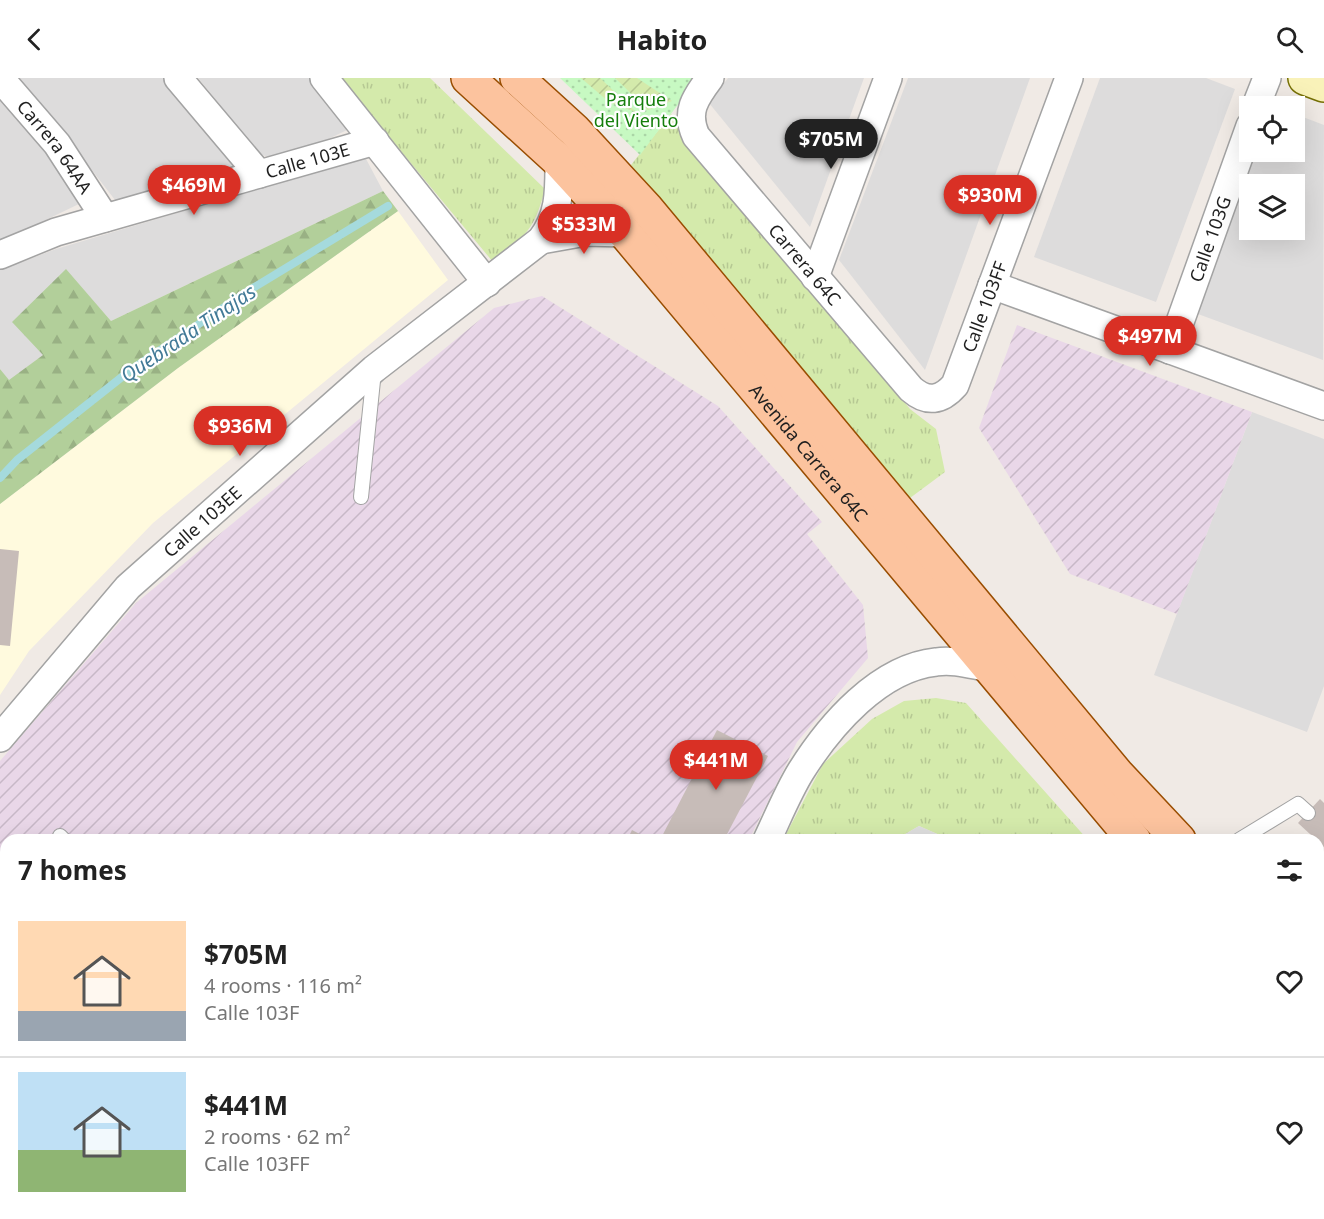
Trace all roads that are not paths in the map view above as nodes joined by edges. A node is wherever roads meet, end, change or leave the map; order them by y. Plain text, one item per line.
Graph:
1 (0, 78) edge
2 (178, 78) edge
3 (324, 78) edge
4 (468, 78) edge
5 (517, 78) edge
6 (710, 78) edge
7 (888, 78) edge
8 (1069, 78) edge
9 (1267, 78) edge
10 (1305, 78) edge
11 (1324, 85) edge
12 (1260, 96) edge
13 (375, 141) junction
14 (1239, 157) edge
15 (559, 161) junction
16 (259, 174) junction
17 (105, 218) junction
18 (625, 234) junction
19 (541, 240) junction
20 (0, 255) edge
21 (815, 277) junction
22 (487, 283) junction
23 (992, 285) junction
24 (1170, 350) junction
25 (374, 369) junction
26 (942, 397) joint
27 (1324, 406) edge
28 (361, 497) dead end
29 (990, 668) junction
30 (0, 738) edge
31 (1308, 813) dead end
32 (769, 834) edge
33 (1129, 834) edge
34 (1173, 834) edge
35 (1249, 834) edge

1 - 17 street, Carrera 64AA
2 - 16 street
3 - 13 street
4 - 15 main road, Avenida Carrera 64C
5 - 34 main road, Avenida Carrera 64C
6 - 21 street, Carrera 64C
7 - 21 street
8 - 23 street, Calle 103FF
9 - 12 street
10 - 11 main road
13 - 16 street, Calle 103E
13 - 22 street
14 - 24 street, Calle 103G
15 - 18 main road, Avenida Carrera 64C
15 - 19 street, Calle 103EE
16 - 17 street, Calle 103E
17 - 20 street, Calle 103E
18 - 19 street, Calle 103EE
18 - 29 main road, Avenida Carrera 64C
19 - 22 street, Calle 103EE
21 - 26 street, Carrera 64C
22 - 25 street, Calle 103EE
23 - 24 street
23 - 26 street, Calle 103FF
24 - 27 street
25 - 28 lane
25 - 30 street, Calle 103EE
29 - 32 street
29 - 33 main road, Avenida Carrera 64C
31 - 35 lane

